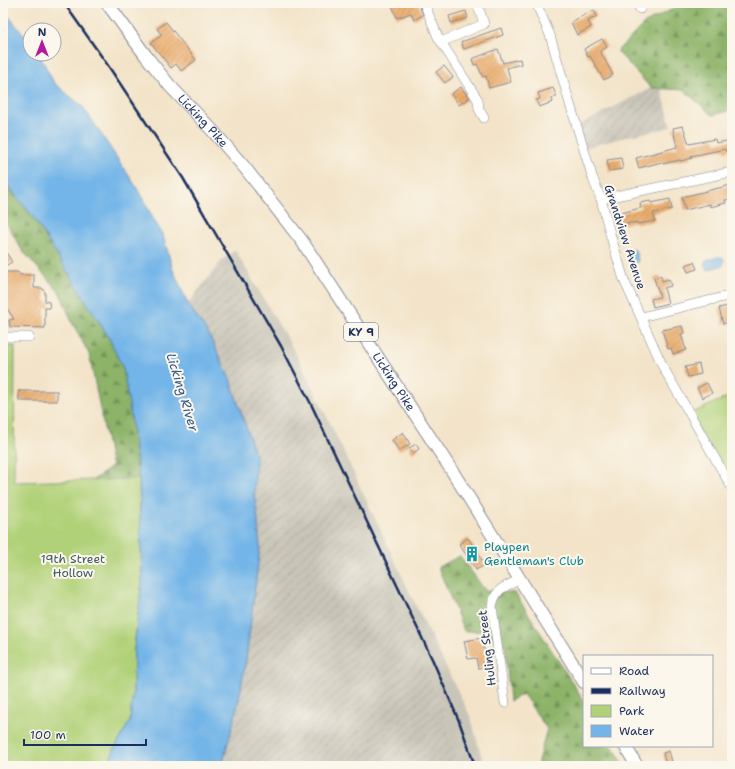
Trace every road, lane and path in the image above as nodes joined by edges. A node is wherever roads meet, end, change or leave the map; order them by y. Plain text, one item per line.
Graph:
1 (107, 3) edge
2 (424, 3) edge
3 (477, 3) edge
4 (536, 3) edge
5 (441, 42) junction
6 (484, 118) dead end
7 (732, 172) edge
8 (601, 199) junction
9 (732, 295) edge
10 (641, 317) junction
11 (3, 337) edge
12 (29, 337) dead end
13 (732, 488) edge
14 (519, 580) junction
15 (583, 680) edge
16 (505, 703) dead end
17 (626, 747) edge
18 (638, 766) edge

1 - 14 main road, Licking Pike / KY 9
2 - 5 street
3 - 5 street
4 - 8 street, Grandview Avenue
5 - 6 street
7 - 8 street
8 - 10 street, Grandview Avenue
9 - 10 street
10 - 13 street, Grandview Avenue
11 - 12 street
14 - 15 main road, Licking Pike / KY 9
14 - 16 street, Huling Street
17 - 18 main road

